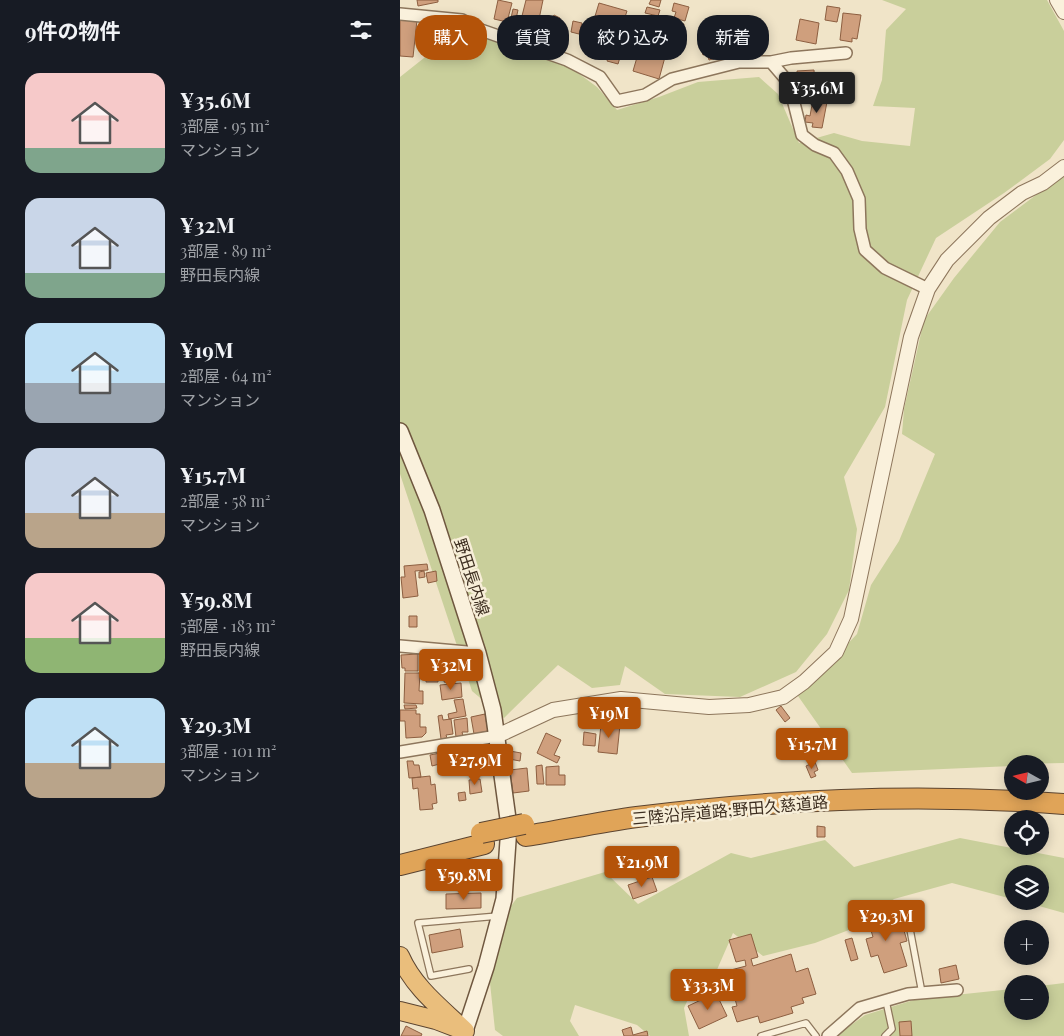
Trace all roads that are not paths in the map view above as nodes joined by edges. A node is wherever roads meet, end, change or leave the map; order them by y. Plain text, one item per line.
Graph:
1 (1057, 0) edge
2 (1064, 12) edge
3 (400, 14) edge
4 (846, 54) dead end
5 (771, 62) junction
6 (1064, 167) edge
7 (928, 289) junction
8 (400, 431) edge
9 (400, 646) edge
10 (478, 653) junction
11 (497, 736) junction
12 (400, 752) edge
13 (1004, 788) edge
14 (1049, 791) edge
15 (1064, 792) edge
16 (1064, 804) edge
17 (525, 830) junction
18 (483, 838) junction
19 (400, 851) edge
20 (400, 865) edge
21 (500, 915) junction
22 (909, 924) dead end
23 (400, 956) edge
24 (469, 970) dead end
25 (957, 990) dead end
26 (922, 993) junction
27 (886, 1001) junction
28 (400, 1011) edge
29 (468, 1034) edge
30 (761, 1036) edge
31 (816, 1036) edge
32 (828, 1036) edge
33 (885, 1036) edge

1 - 2 street
3 - 5 street
4 - 5 street
5 - 7 street
6 - 7 street
7 - 11 street
8 - 10 main road, 野田長内線
9 - 10 street
10 - 11 main road, 野田長内線
11 - 12 street
11 - 21 main road, 野田長内線
13 - 17 highway, 三陸沿岸道路;野田久慈道路
14 - 15 highway
16 - 17 highway, 三陸沿岸道路;野田久慈道路
17 - 18 highway, 三陸沿岸道路;野田久慈道路
18 - 19 highway, 三陸沿岸道路;野田久慈道路
18 - 20 highway, 三陸沿岸道路;野田久慈道路
21 - 24 lane
21 - 29 main road, 野田長内線
22 - 26 lane
23 - 29 highway
25 - 26 street
26 - 27 street
27 - 32 street
27 - 33 lane
28 - 29 highway
30 - 31 lane

